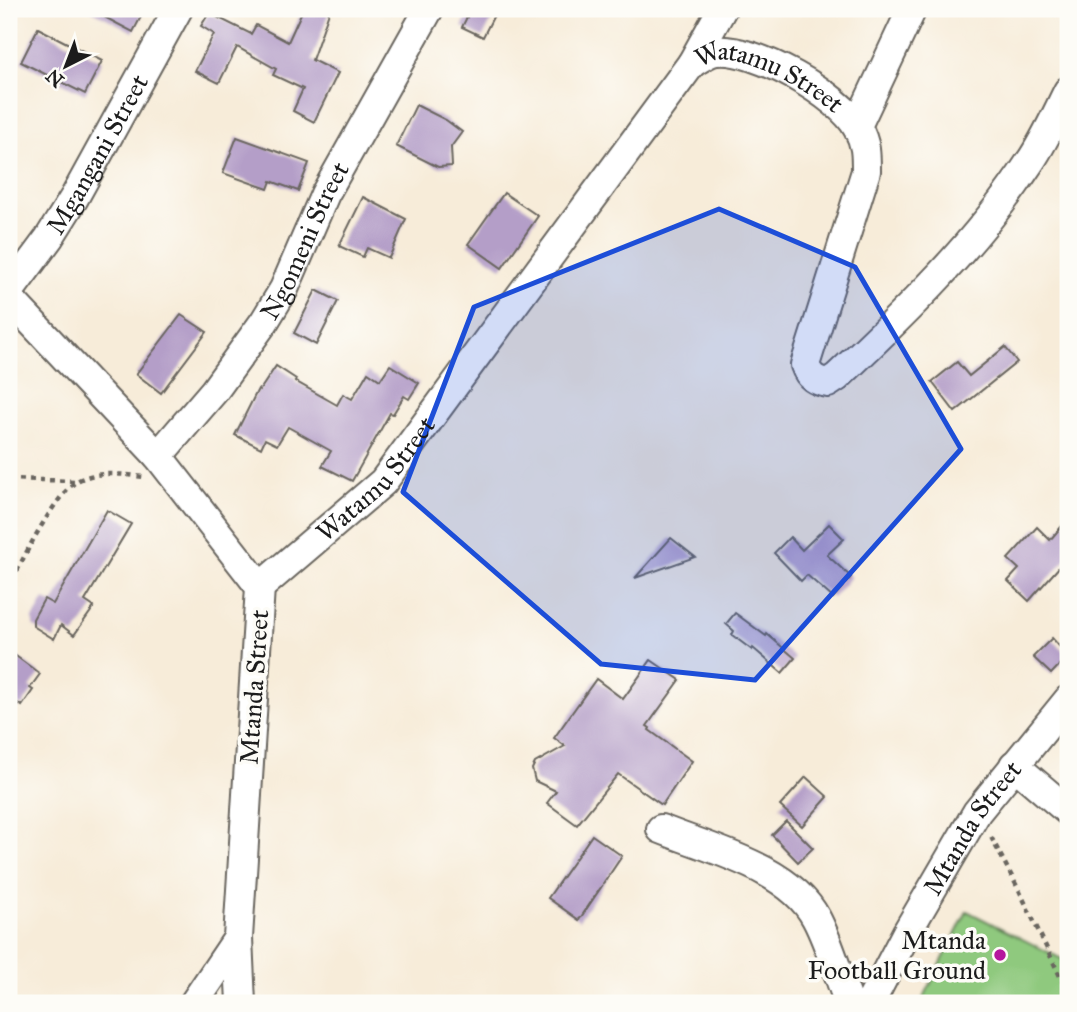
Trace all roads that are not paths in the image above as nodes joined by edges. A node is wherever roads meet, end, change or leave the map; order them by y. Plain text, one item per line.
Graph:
1 (178, 9) edge
2 (429, 9) edge
3 (722, 9) edge
4 (912, 9) edge
5 (692, 63) junction
6 (1068, 91) edge
7 (857, 126) junction
8 (9, 292) edge
9 (9, 298) edge
10 (159, 456) junction
11 (260, 587) junction
12 (1068, 701) edge
13 (1014, 765) junction
14 (1068, 811) edge
15 (661, 829) dead end
16 (238, 938) junction
17 (194, 1003) edge
18 (241, 1003) edge
19 (849, 1003) edge
20 (870, 1003) edge

1 - 8 street, Mgangani Street
2 - 10 street, Ngomeni Street
3 - 5 street
4 - 7 street
5 - 7 street, Watamu Street
5 - 11 street, Watamu Street
6 - 7 street, Watamu Street
9 - 10 street, Mtanda Street
10 - 11 street, Mtanda Street
11 - 16 street, Mtanda Street
12 - 13 street, Mtanda Street
13 - 14 street
13 - 20 street, Mtanda Street
15 - 19 street
16 - 17 street
16 - 18 street, Mtanda Street

